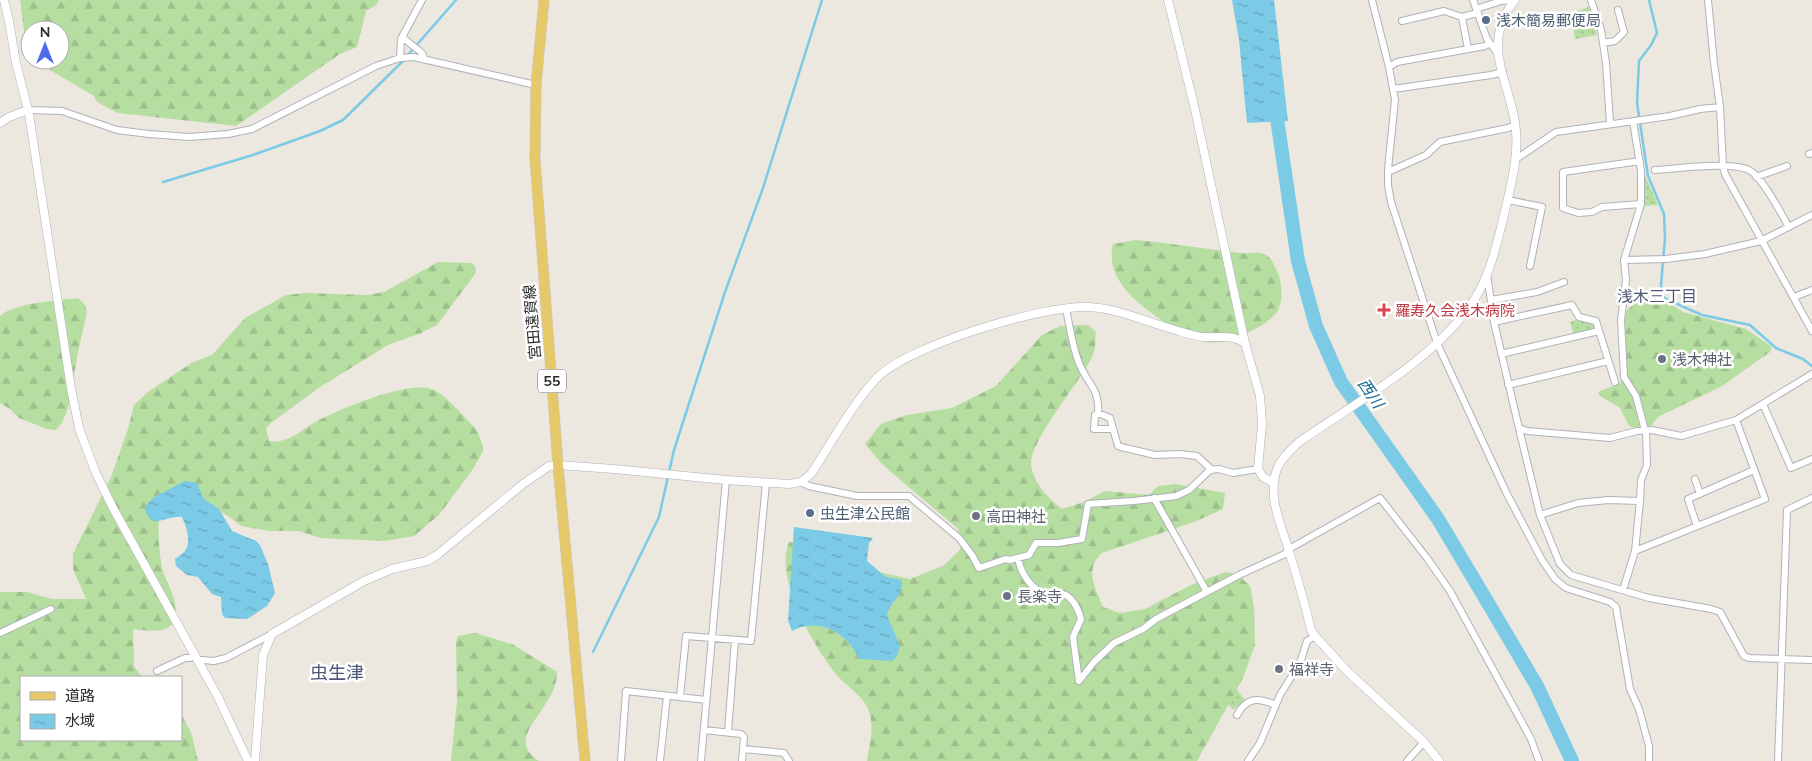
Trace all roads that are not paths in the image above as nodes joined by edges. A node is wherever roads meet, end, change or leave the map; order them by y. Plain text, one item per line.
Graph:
1 (4, 0) edge
2 (422, 0) edge
3 (544, 0) edge
4 (1168, 0) edge
5 (1372, 0) edge
6 (1473, 0) edge
7 (1515, 0) edge
8 (1591, 0) edge
9 (1708, 0) edge
10 (1618, 10) dead end
11 (1477, 11) junction
12 (1462, 17) junction
13 (1402, 21) dead end
14 (402, 37) junction
15 (1490, 43) junction
16 (1603, 43) junction
17 (1468, 49) junction
18 (1498, 54) junction
19 (400, 58) junction
20 (425, 60) junction
21 (1389, 67) junction
22 (1503, 72) junction
23 (536, 85) junction
24 (1393, 89) junction
25 (1720, 107) junction
26 (28, 110) junction
27 (1633, 120) junction
28 (0, 123) edge
29 (1610, 123) junction
30 (1515, 125) junction
31 (1516, 159) junction
32 (1640, 161) junction
33 (1723, 166) junction
34 (1787, 166) dead end
35 (1655, 170) dead end
36 (1388, 172) junction
37 (1756, 177) junction
38 (1508, 200) junction
39 (1641, 204) junction
40 (1812, 215) edge
41 (1789, 227) junction
42 (1761, 241) junction
43 (1624, 260) junction
44 (1530, 266) dead end
45 (1487, 275) junction
46 (1564, 282) dead end
47 (1812, 290) edge
48 (1794, 297) junction
49 (1491, 300) junction
50 (1066, 309) junction
51 (1494, 322) junction
52 (1599, 331) junction
53 (1812, 331) edge
54 (1245, 343) junction
55 (1437, 343) junction
56 (1501, 354) junction
57 (1608, 361) junction
58 (1812, 374) edge
59 (1615, 382) dead end
60 (1508, 385) junction
61 (1763, 404) junction
62 (1098, 413) junction
63 (1736, 420) junction
64 (1519, 428) junction
65 (1114, 429) junction
66 (1646, 431) junction
67 (1812, 459) edge
68 (558, 465) junction
69 (1258, 469) junction
70 (1212, 470) junction
71 (1754, 470) junction
72 (1695, 479) dead end
73 (726, 480) junction
74 (801, 482) junction
75 (1274, 482) junction
76 (766, 483) junction
77 (1700, 494) junction
78 (1154, 498) junction
79 (1812, 498) edge
80 (1640, 501) junction
81 (1540, 515) junction
82 (1697, 526) junction
83 (1289, 549) junction
84 (1635, 552) junction
85 (1018, 558) junction
86 (1622, 590) junction
87 (1207, 592) junction
88 (51, 610) dead end
89 (0, 633) edge
90 (272, 634) junction
91 (1315, 636) junction
92 (712, 638) junction
93 (735, 640) junction
94 (190, 658) dead end
95 (1782, 659) junction
96 (202, 660) dead end
97 (1812, 660) edge
98 (157, 671) dead end
99 (667, 696) junction
100 (680, 697) junction
101 (706, 700) junction
102 (1276, 705) junction
103 (1237, 715) dead end
104 (704, 730) junction
105 (728, 732) junction
106 (1424, 742) junction
107 (743, 749) junction
108 (248, 761) edge
109 (255, 761) edge
110 (586, 761) edge
111 (621, 761) edge
112 (660, 761) edge
113 (701, 761) edge
114 (742, 761) edge
115 (789, 761) edge
116 (1248, 761) edge
117 (1406, 761) edge
118 (1439, 761) edge
119 (1540, 761) edge
120 (1649, 761) edge
121 (1778, 761) edge

1 - 26 street
2 - 14 street
3 - 23 main road, 宮田遠賀線 / 55
4 - 54 street
5 - 21 street
6 - 11 street
7 - 11 street
7 - 18 street
8 - 16 street
9 - 25 street
10 - 16 street
11 - 12 street
11 - 15 street
12 - 13 street
12 - 17 street
14 - 19 street
14 - 20 street
15 - 17 street
15 - 18 street
16 - 29 street
17 - 21 street
18 - 22 street
19 - 20 street
19 - 26 street
20 - 23 street
21 - 24 street
22 - 24 street
22 - 30 street
23 - 68 main road, 宮田遠賀線 / 55
24 - 36 street
25 - 27 street
25 - 33 street
26 - 28 street
26 - 108 street
27 - 29 street
27 - 32 street
29 - 31 street
30 - 31 street
30 - 36 street
31 - 38 street
32 - 39 street
32 - 39 street
33 - 35 street
33 - 37 street
33 - 42 street
34 - 37 street
36 - 55 street
37 - 41 street
38 - 44 street
38 - 45 street
39 - 43 street
40 - 41 street
41 - 42 street
42 - 43 street
42 - 48 street
43 - 66 street
45 - 49 street
45 - 55 street
46 - 49 street
47 - 48 street
48 - 53 street
49 - 51 street
50 - 54 street
50 - 62 street
50 - 74 street
51 - 52 street
51 - 56 street
52 - 56 street
52 - 57 street
54 - 69 street
55 - 75 street
55 - 120 street
56 - 60 street
57 - 59 street
57 - 60 street
58 - 61 street
60 - 64 street
61 - 63 street
61 - 67 street
62 - 65 street
62 - 65 street
63 - 66 street
63 - 71 street
64 - 66 street
64 - 81 street
65 - 70 street
66 - 80 street
68 - 73 street
68 - 90 street
68 - 110 main road, 宮田遠賀線 / 55
69 - 70 street
69 - 75 street
70 - 78 street
71 - 77 street
71 - 82 street
72 - 77 street
73 - 76 street
73 - 92 street
74 - 76 street
74 - 85 street
75 - 83 street
76 - 93 street
77 - 82 street
78 - 85 street
78 - 87 street
79 - 95 street
80 - 81 street
80 - 84 street
81 - 86 street
82 - 84 street
83 - 87 street
83 - 91 street
83 - 119 street
84 - 86 street
85 - 87 street
86 - 95 street
88 - 89 street
90 - 96 street
90 - 109 street
91 - 102 street
91 - 106 street
92 - 93 street
92 - 100 street
92 - 101 street
93 - 105 street
94 - 98 street
95 - 97 street
95 - 121 street
99 - 100 street
99 - 111 street
99 - 112 street
100 - 101 street
101 - 104 street
102 - 103 street
102 - 116 street
104 - 105 street
104 - 113 street
105 - 107 street
106 - 117 street
106 - 118 street
107 - 114 street
107 - 115 street

